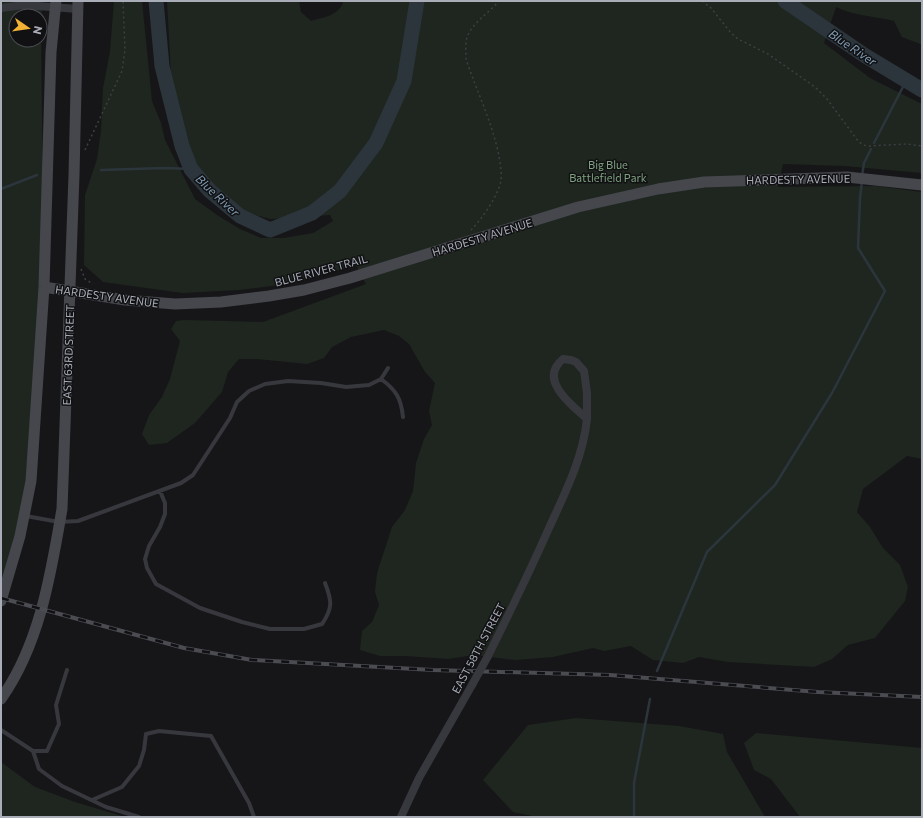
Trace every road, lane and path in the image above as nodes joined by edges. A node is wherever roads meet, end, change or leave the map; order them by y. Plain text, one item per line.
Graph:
1 (123, 1) edge
2 (499, 1) edge
3 (702, 1) edge
4 (55, 4) edge
5 (3, 5) edge
6 (78, 5) edge
7 (922, 146) edge
8 (84, 153) dead end
9 (922, 185) edge
10 (469, 232) dead end
11 (80, 266) dead end
12 (98, 286) dead end
13 (44, 287) junction
14 (70, 292) junction
15 (388, 368) dead end
16 (381, 379) junction
17 (403, 417) dead end
18 (587, 419) junction
19 (160, 491) junction
20 (24, 516) junction
21 (60, 522) junction
22 (326, 583) dead end
23 (1, 601) edge
24 (66, 670) dead end
25 (1, 699) edge
26 (1, 730) edge
27 (33, 751) junction
28 (92, 800) junction
29 (139, 817) edge
30 (254, 817) edge
31 (401, 817) edge

1 - 8 path
2 - 10 path
3 - 7 path
4 - 5 street
4 - 6 street
4 - 13 main road
6 - 14 main road, EAST 63RD STREET
9 - 14 main road, HARDESTY AVENUE
11 - 12 path
13 - 14 main road, HARDESTY AVENUE
13 - 20 main road
14 - 21 main road, EAST 63RD STREET
15 - 16 lane
16 - 17 lane
16 - 19 lane
18 - 18 street, EAST 58TH STREET
18 - 31 street, EAST 58TH STREET, bridge
19 - 21 lane
19 - 22 lane
20 - 21 lane
20 - 23 main road
21 - 25 main road, EAST 63RD STREET
24 - 27 lane
26 - 27 lane
27 - 28 lane
28 - 29 lane
28 - 30 lane

